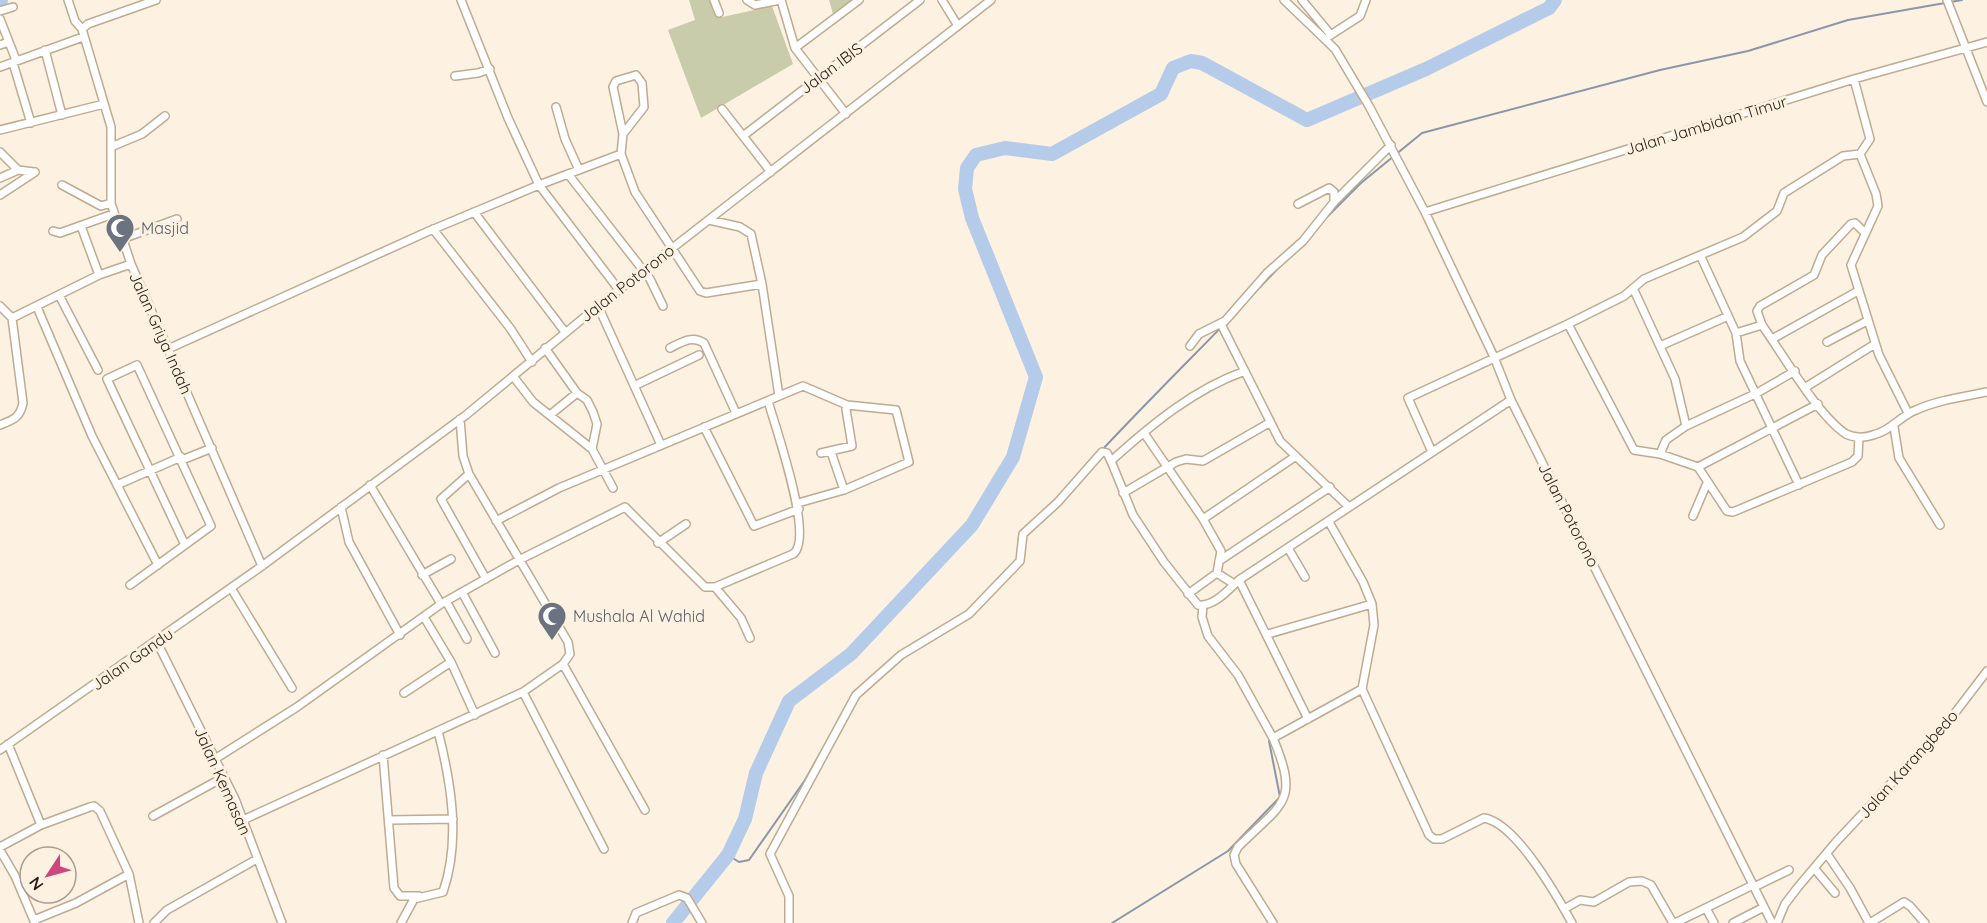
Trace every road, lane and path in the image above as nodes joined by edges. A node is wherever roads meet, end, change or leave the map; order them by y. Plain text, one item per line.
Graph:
1 (68, 0) edge
2 (156, 0) edge
3 (461, 0) edge
4 (714, 0) edge
5 (747, 0) edge
6 (780, 0) edge
7 (859, 0) edge
8 (920, 0) edge
9 (942, 0) edge
10 (991, 0) edge
11 (1284, 0) edge
12 (1302, 0) edge
13 (1366, 0) edge
14 (1948, 2) edge
15 (13, 7) dead end
16 (0, 11) edge
17 (718, 13) dead end
18 (0, 19) edge
19 (958, 26) junction
20 (83, 33) junction
21 (1328, 36) junction
22 (9, 42) junction
23 (1987, 42) edge
24 (0, 45) edge
25 (1966, 47) junction
26 (795, 48) junction
27 (45, 50) junction
28 (15, 61) junction
29 (0, 67) edge
30 (490, 69) junction
31 (455, 76) dead end
32 (818, 78) junction
33 (1854, 79) junction
34 (1987, 102) edge
35 (104, 104) junction
36 (556, 107) dead end
37 (722, 109) dead end
38 (846, 114) junction
39 (62, 116) junction
40 (165, 116) dead end
41 (31, 123) junction
42 (0, 130) edge
43 (623, 134) junction
44 (743, 136) junction
45 (111, 147) junction
46 (1392, 147) junction
47 (0, 152) edge
48 (621, 154) junction
49 (1860, 154) junction
50 (18, 170) junction
51 (579, 170) junction
52 (771, 172) junction
53 (568, 174) junction
54 (0, 178) edge
55 (539, 184) junction
56 (62, 185) dead end
57 (0, 195) edge
58 (1334, 202) junction
59 (111, 203) junction
60 (1298, 204) dead end
61 (474, 212) junction
62 (1425, 212) junction
63 (113, 214) junction
64 (177, 219) dead end
65 (709, 220) junction
66 (81, 226) junction
67 (433, 229) junction
68 (53, 231) dead end
69 (1865, 233) junction
70 (122, 239) junction
71 (672, 247) junction
72 (1701, 257) junction
73 (131, 264) junction
74 (644, 272) junction
75 (99, 275) junction
76 (762, 284) junction
77 (1633, 288) junction
78 (619, 290) junction
79 (1858, 291) junction
80 (60, 297) junction
81 (0, 306) edge
82 (598, 306) junction
83 (663, 306) dead end
84 (37, 307) junction
85 (1726, 317) junction
86 (12, 318) junction
87 (1868, 321) junction
88 (1568, 324) junction
89 (1762, 325) junction
90 (1223, 326) junction
91 (565, 332) junction
92 (1736, 333) junction
93 (1772, 339) junction
94 (1827, 342) dead end
95 (1875, 344) junction
96 (1190, 346) dead end
97 (1660, 346) junction
98 (545, 348) junction
99 (670, 348) dead end
100 (168, 349) junction
101 (699, 354) dead end
102 (1494, 357) junction
103 (532, 362) junction
104 (98, 370) dead end
105 (1245, 371) junction
106 (1795, 371) junction
107 (513, 376) junction
108 (636, 385) junction
109 (1806, 387) junction
110 (1987, 392) edge
111 (577, 393) junction
112 (1757, 393) junction
113 (779, 396) junction
114 (1510, 400) junction
115 (768, 401) junction
116 (1818, 404) junction
117 (846, 409) dead end
118 (736, 413) junction
119 (1908, 413) junction
120 (550, 415) junction
121 (460, 419) junction
122 (1269, 423) junction
123 (0, 425) edge
124 (1686, 426) junction
125 (704, 427) junction
126 (1894, 427) junction
127 (1771, 428) junction
128 (1144, 433) junction
129 (1858, 437) junction
130 (661, 445) junction
131 (212, 448) junction
132 (592, 449) junction
133 (831, 452) junction
134 (1432, 452) junction
135 (821, 453) dead end
136 (1660, 454) junction
137 (1296, 456) junction
138 (182, 458) junction
139 (1111, 461) junction
140 (1698, 467) junction
141 (603, 469) junction
142 (1167, 469) junction
143 (149, 471) junction
144 (469, 474) junction
145 (1707, 483) junction
146 (117, 485) junction
147 (370, 485) junction
148 (1799, 485) junction
149 (1330, 487) junction
150 (613, 488) dead end
151 (844, 490) junction
152 (1123, 493) junction
153 (799, 506) junction
154 (341, 507) junction
155 (1348, 507) junction
156 (1694, 516) dead end
157 (1203, 519) junction
158 (496, 521) junction
159 (1329, 522) junction
160 (686, 524) dead end
161 (1940, 525) dead end
162 (658, 543) junction
163 (185, 545) junction
164 (1288, 548) junction
165 (451, 559) dead end
166 (519, 560) junction
167 (1219, 561) junction
168 (158, 565) junction
169 (262, 566) junction
170 (1217, 573) junction
171 (423, 575) junction
172 (1305, 577) dead end
173 (486, 579) junction
174 (1237, 582) junction
175 (130, 585) dead end
176 (715, 587) junction
177 (231, 588) junction
178 (462, 592) junction
179 (1188, 594) junction
180 (444, 603) junction
181 (1372, 604) junction
182 (1203, 605) junction
183 (424, 617) junction
184 (1268, 634) junction
185 (400, 635) junction
186 (750, 638) dead end
187 (467, 639) dead end
188 (157, 642) junction
189 (495, 653) dead end
190 (451, 662) junction
191 (563, 664) junction
192 (1987, 671) edge
193 (292, 688) dead end
194 (1362, 689) junction
195 (523, 692) junction
196 (404, 693) dead end
197 (475, 715) junction
198 (1308, 719) junction
199 (438, 731) junction
200 (1273, 738) junction
201 (8, 744) junction
202 (0, 750) edge
203 (383, 755) junction
204 (215, 759) junction
205 (224, 777) junction
206 (645, 810) dead end
207 (153, 816) dead end
208 (390, 819) junction
209 (453, 819) junction
210 (243, 820) junction
211 (41, 825) junction
212 (0, 848) edge
213 (603, 849) dead end
214 (1827, 854) junction
215 (256, 859) junction
216 (1815, 868) junction
217 (1789, 870) dead end
218 (129, 874) junction
219 (1753, 886) junction
220 (1835, 893) dead end
221 (420, 896) junction
222 (1764, 907) junction
223 (1706, 908) junction
224 (1564, 909) junction
225 (1691, 919) edge
226 (35, 922) edge
227 (139, 923) edge
228 (154, 923) edge
229 (282, 923) edge
230 (401, 923) edge
231 (632, 923) edge
232 (702, 923) edge
233 (789, 923) edge
234 (1273, 923) edge
235 (1572, 923) edge
236 (1674, 923) edge
237 (1714, 923) edge
238 (1733, 923) edge
239 (1772, 923) edge
240 (1777, 923) edge
241 (1869, 923) edge
242 (1925, 923) edge

1 - 20 street, Jalan Griya Indah
2 - 20 street
3 - 30 street
4 - 17 street
5 - 6 street
6 - 26 street
7 - 26 street
8 - 32 street, Jalan IBIS
9 - 19 street
10 - 19 street, Jalan Potorono
11 - 21 street
12 - 21 street
13 - 21 street
14 - 25 street
15 - 16 street
18 - 22 street
19 - 38 street, Jalan Potorono
20 - 27 street
20 - 35 street, Jalan Griya Indah
21 - 46 street, Jalan Potorono
22 - 24 street
22 - 28 street
23 - 25 street, Jalan Jambidan Timur
25 - 33 street, Jalan Jambidan Timur
25 - 34 street
26 - 32 street
27 - 28 street
27 - 39 street
28 - 29 street
28 - 41 street
30 - 31 street
30 - 55 street
32 - 38 street
32 - 44 street, Jalan IBIS
33 - 49 street
33 - 62 street, Jalan Jambidan Timur
35 - 39 street
35 - 45 street, Jalan Griya Indah
36 - 51 street
37 - 44 street
38 - 52 street, Jalan Potorono
39 - 41 street
40 - 45 street
41 - 42 street
43 - 43 street
43 - 48 street
44 - 52 street
45 - 59 street, Jalan Griya Indah
46 - 58 street
46 - 62 street, Jalan Potorono
47 - 50 street
48 - 51 street
48 - 71 street
49 - 69 street
49 - 72 street
50 - 54 street
50 - 57 street
51 - 53 street
52 - 65 street, Jalan Potorono
53 - 55 street
53 - 74 street
55 - 61 street
55 - 78 street
56 - 59 street
58 - 60 street
58 - 90 street
59 - 63 street, Jalan Griya Indah
61 - 67 street
61 - 91 street
62 - 102 street, Jalan Potorono
63 - 66 street
63 - 70 street, Jalan Griya Indah
64 - 70 street
65 - 71 street, Jalan Potorono
65 - 76 street
66 - 68 street
66 - 75 street
67 - 100 street
67 - 103 street
69 - 79 street
69 - 89 street
70 - 73 street, Jalan Griya Indah
71 - 74 street, Jalan Potorono
71 - 76 street
72 - 77 street
72 - 85 street
73 - 75 street
73 - 100 street, Jalan Griya Indah
74 - 78 street, Jalan Potorono
74 - 83 street
75 - 80 street
76 - 113 street
77 - 88 street
77 - 97 street
78 - 82 street, Jalan Potorono
79 - 87 street
79 - 93 street
80 - 84 street
80 - 104 street
81 - 86 street
82 - 91 street, Jalan Potorono
82 - 108 street
84 - 86 street
84 - 146 street
85 - 92 street
85 - 97 street
86 - 123 street
87 - 94 street
87 - 95 street
88 - 102 street
88 - 136 street
89 - 92 street
89 - 93 street
90 - 96 street
90 - 105 street
91 - 98 street, Jalan Potorono
92 - 112 street
93 - 106 street
95 - 109 street
95 - 119 street
97 - 124 street
98 - 103 street, Jalan Potorono
98 - 111 street
99 - 118 street
100 - 131 street, Jalan Griya Indah
101 - 108 street
102 - 114 street, Jalan Potorono
102 - 134 street
103 - 107 street, Jalan Potorono
105 - 122 street
105 - 128 street
106 - 109 street
106 - 112 street
107 - 120 street
107 - 121 street, Jalan Potorono
108 - 130 street
109 - 116 street
110 - 119 street
111 - 120 street
111 - 132 street
112 - 124 street
112 - 127 street
113 - 115 street
113 - 151 street
114 - 134 street
114 - 219 street, Jalan Potorono
115 - 118 street
115 - 153 street
116 - 127 street
116 - 129 street
117 - 133 street
118 - 125 street
119 - 126 street
120 - 132 street
121 - 144 street
121 - 147 street, Jalan Potorono
122 - 137 street
122 - 142 street
124 - 136 street
125 - 130 street
125 - 153 street
126 - 129 street
126 - 161 street
127 - 140 street
127 - 148 street
128 - 139 street
128 - 142 street
129 - 148 street
130 - 141 street
131 - 138 street
131 - 169 street, Jalan Griya Indah
132 - 141 street
133 - 135 street
133 - 151 street
134 - 155 street
136 - 140 street
137 - 149 street
137 - 157 street
138 - 143 street
138 - 143 street
138 - 163 street
139 - 152 street
139 - 233 street
140 - 145 street
141 - 150 street
141 - 158 street
142 - 152 street
142 - 157 street
143 - 146 street
143 - 163 street
144 - 158 street
144 - 173 street
145 - 148 street
145 - 156 street
146 - 168 street
147 - 154 street, Jalan Potorono
147 - 171 street
149 - 155 street
149 - 167 street
151 - 153 street
152 - 179 street
153 - 176 street
154 - 169 street, Jalan Potorono
154 - 185 street
155 - 159 street
157 - 167 street
158 - 166 street
159 - 164 street
159 - 181 street
160 - 162 street
162 - 166 street
162 - 176 street
163 - 168 street
164 - 172 street
164 - 174 street
165 - 171 street
166 - 173 street
166 - 191 street
167 - 170 street
168 - 175 street
169 - 177 street, Jalan Gandu
170 - 174 street
170 - 179 street
171 - 180 street
173 - 178 street
174 - 182 street
174 - 184 street
176 - 186 street
177 - 188 street, Jalan Gandu
177 - 193 street
178 - 180 street
178 - 189 street
179 - 182 street
180 - 183 street
180 - 187 street
181 - 184 street
181 - 194 street
182 - 200 street
183 - 185 street
183 - 190 street
184 - 198 street
185 - 204 street
188 - 201 street, Jalan Gandu
188 - 204 street, Jalan Kemasan
190 - 196 street
190 - 197 street
191 - 195 street
191 - 206 street
192 - 214 street, Jalan Karangbedo
194 - 198 street
194 - 224 street
195 - 197 street
195 - 213 street
197 - 199 street
198 - 200 street
199 - 203 street
199 - 209 street
200 - 234 street
201 - 202 street, Jalan Gandu
201 - 211 street
203 - 208 street
203 - 210 street
204 - 205 street, Jalan Kemasan
205 - 207 street
205 - 210 street, Jalan Kemasan
208 - 209 street
208 - 221 street
209 - 221 street
210 - 215 street, Jalan Kemasan
211 - 212 street
211 - 218 street
212 - 226 street
214 - 216 street, Jalan Karangbedo
214 - 241 street
215 - 228 street
215 - 229 street, Jalan Kemasan
216 - 220 street
216 - 240 street, Jalan Karangbedo
217 - 219 street
218 - 226 street
218 - 227 street
219 - 222 street, Jalan Potorono
219 - 223 street
221 - 230 street
222 - 238 street
222 - 239 street, Jalan Potorono
223 - 225 street
223 - 237 street
224 - 235 street
224 - 236 street
225 - 236 street
231 - 232 street
241 - 242 street

